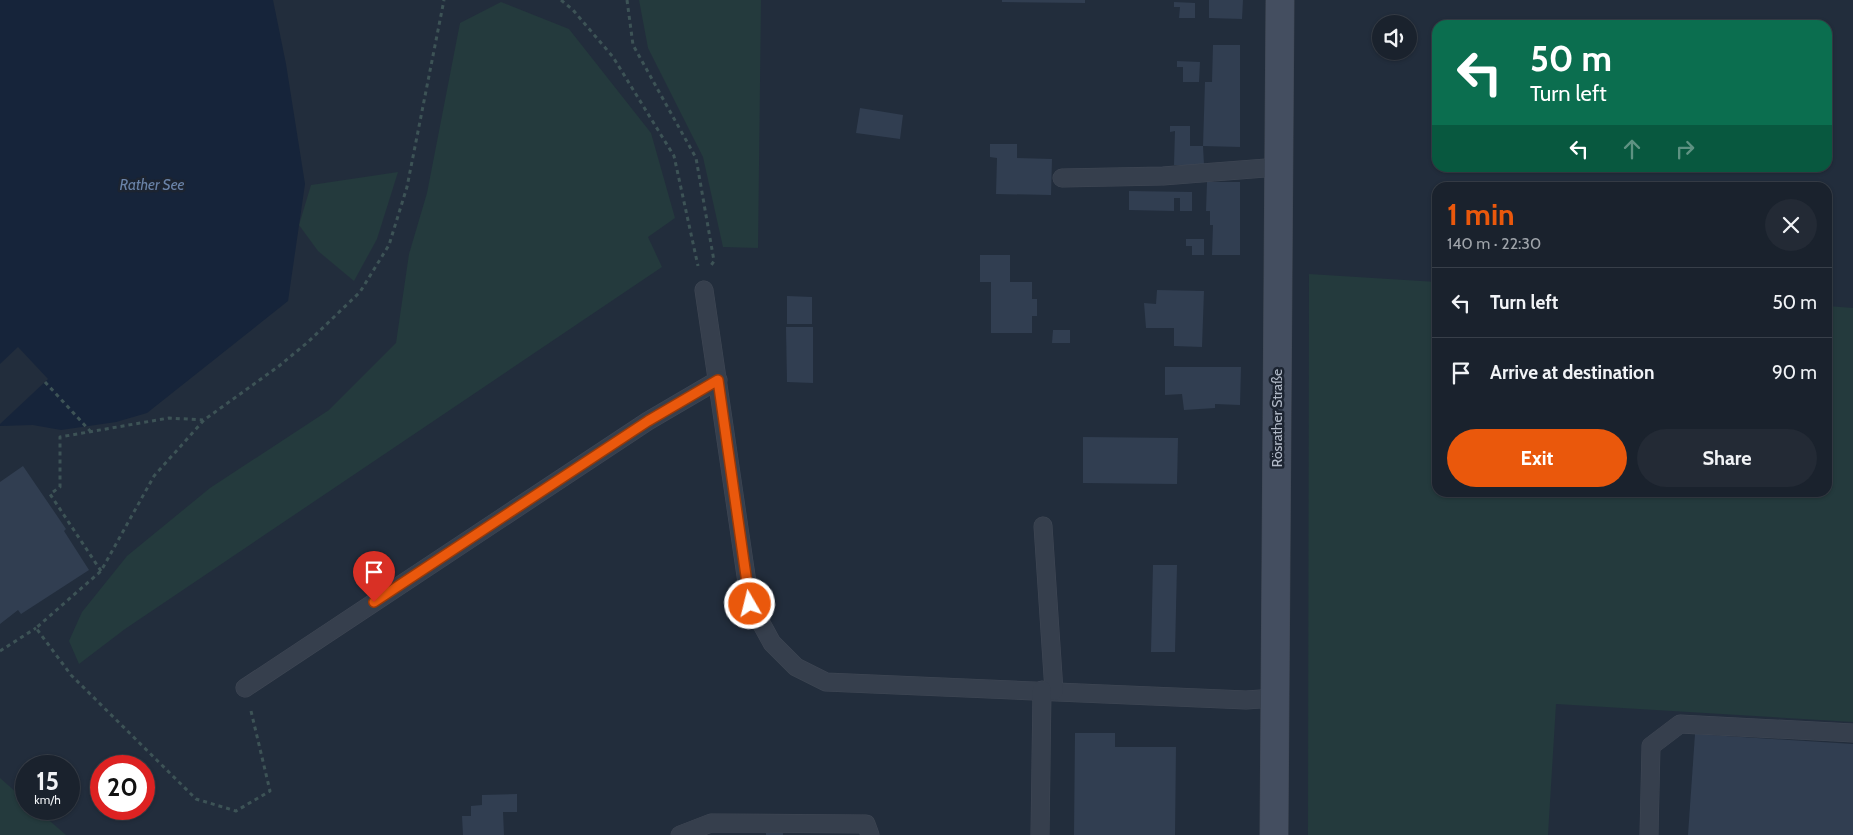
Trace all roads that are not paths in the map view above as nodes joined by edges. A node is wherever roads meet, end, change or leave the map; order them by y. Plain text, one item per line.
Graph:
1 (1280, 0) edge
2 (1279, 167) junction
3 (1062, 178) dead end
4 (704, 290) dead end
5 (718, 380) junction
6 (1043, 526) dead end
7 (245, 688) road end
8 (1048, 691) junction
9 (1275, 698) junction
10 (1853, 733) edge
11 (680, 835) edge
12 (870, 835) edge
13 (1040, 835) edge
14 (1274, 835) edge
15 (1649, 835) edge

1 - 2 main road, Rösrather Straße
2 - 3 lane
2 - 9 main road, Rösrather Straße
4 - 5 lane
5 - 7 lane
5 - 8 lane
6 - 8 lane
8 - 9 lane
8 - 13 lane
9 - 14 main road, Rösrather Straße
10 - 15 lane
11 - 12 lane

